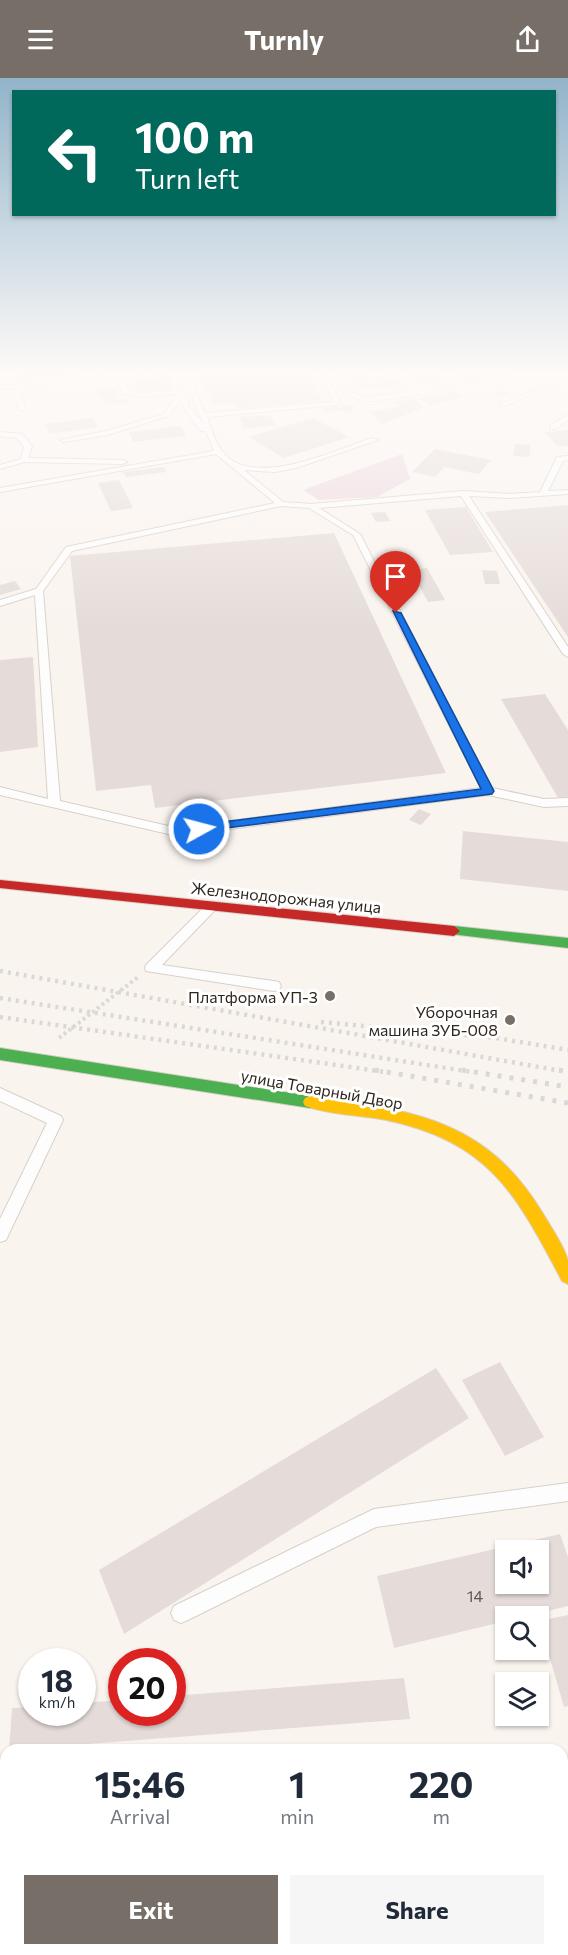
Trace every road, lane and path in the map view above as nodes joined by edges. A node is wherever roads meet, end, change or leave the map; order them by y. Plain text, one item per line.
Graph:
1 (25, 457) edge
2 (190, 457) edge
3 (224, 457) edge
4 (324, 457) edge
5 (568, 458) edge
6 (24, 460) junction
7 (152, 463) junction
8 (235, 466) junction
9 (0, 467) edge
10 (0, 490) edge
11 (568, 492) edge
12 (463, 493) junction
13 (543, 494) junction
14 (281, 504) junction
15 (311, 506) junction
16 (39, 591) junction
17 (0, 603) edge
18 (568, 654) edge
19 (0, 791) edge
20 (488, 791) junction
21 (54, 802) junction
22 (568, 802) edge
23 (0, 884) edge
24 (212, 906) junction
25 (568, 943) edge
26 (151, 968) junction
27 (274, 986) dead end
28 (0, 1054) edge
29 (32, 1059) junction
30 (0, 1094) edge
31 (0, 1235) edge
32 (568, 1276) edge
33 (568, 1492) edge
34 (181, 1613) dead end

1 - 6 lane
2 - 7 lane
3 - 8 lane
4 - 8 lane
5 - 13 lane
6 - 7 lane
6 - 9 lane
7 - 10 lane
8 - 14 lane
11 - 13 lane
12 - 13 lane
12 - 15 lane
12 - 18 lane
14 - 15 lane
14 - 16 lane
15 - 20 lane
16 - 17 lane
16 - 21 lane
19 - 21 lane
20 - 21 lane
20 - 22 lane
23 - 24 main road, Железнодорожная улица
24 - 25 main road, Железнодорожная улица
24 - 26 lane
26 - 27 lane
26 - 29 path
28 - 29 main road, улица Товарный Двор
29 - 32 main road, улица Товарный Двор
30 - 31 lane
33 - 34 lane

